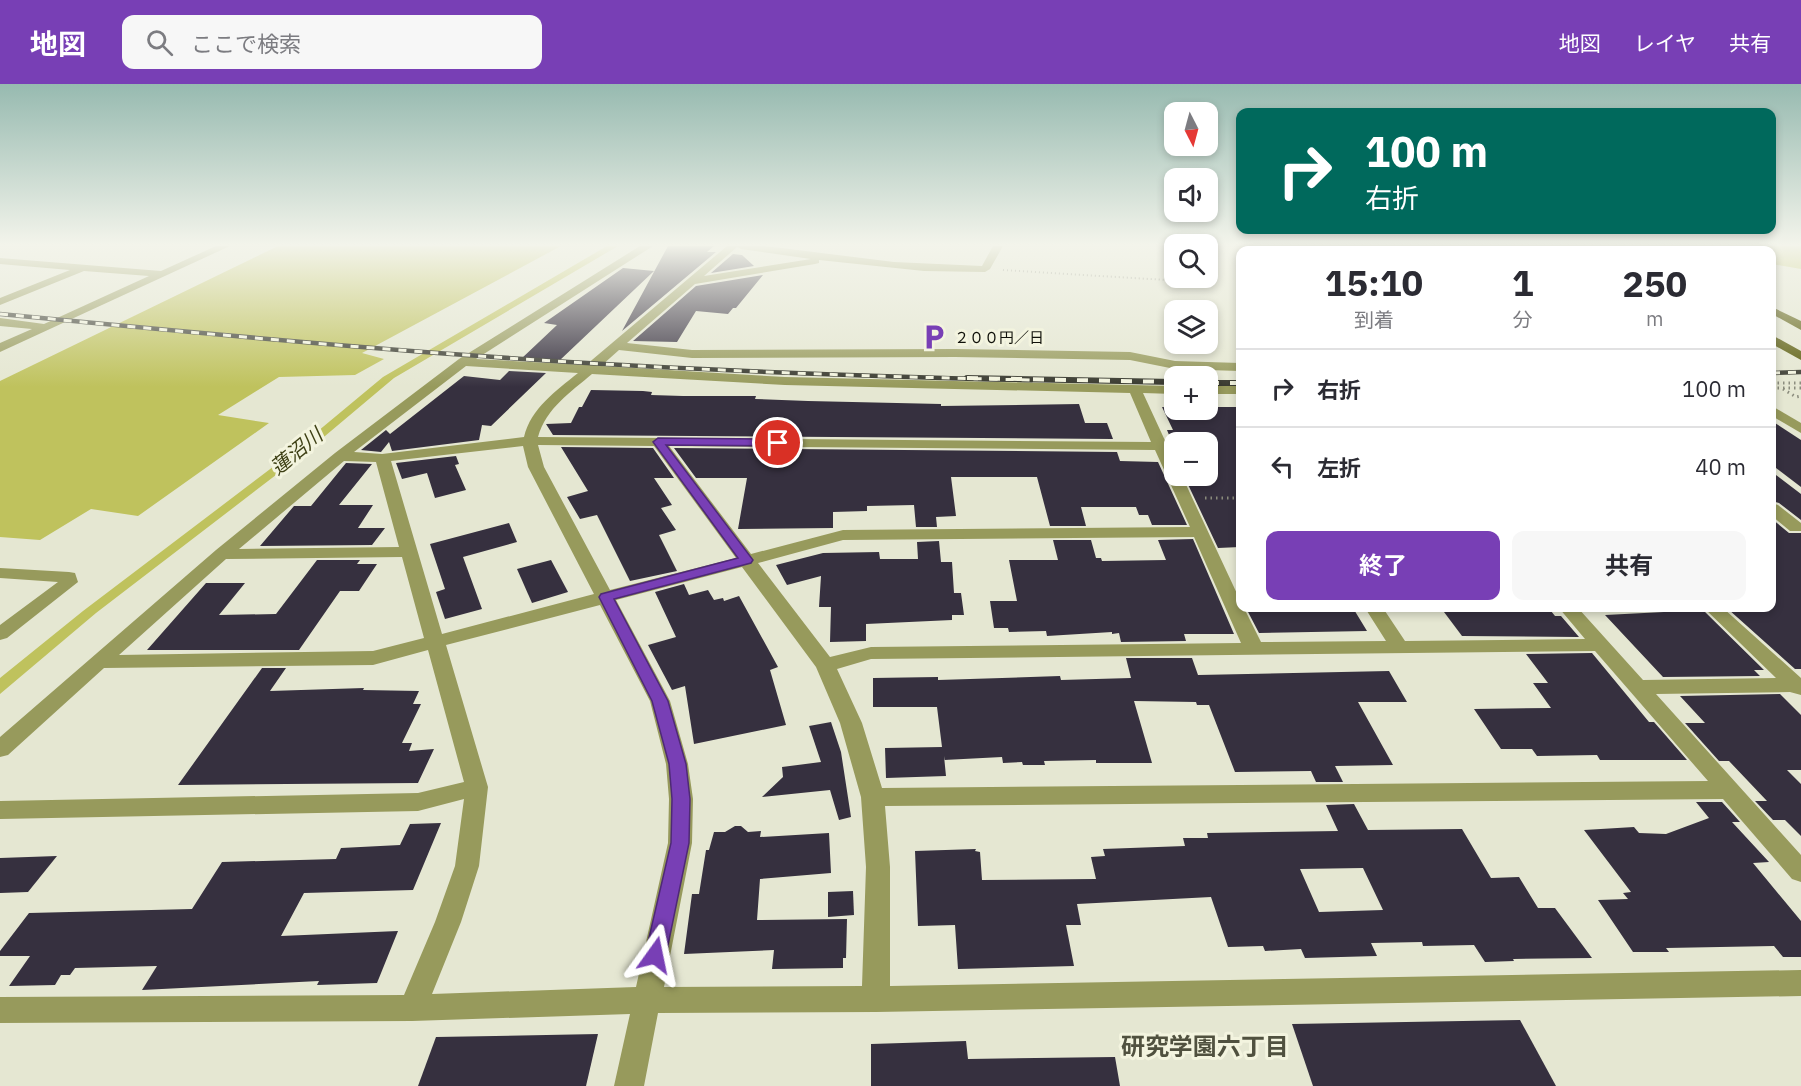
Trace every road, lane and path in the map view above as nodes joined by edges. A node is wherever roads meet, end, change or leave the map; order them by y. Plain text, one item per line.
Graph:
1 (23, 293) edge
2 (121, 293) edge
3 (571, 293) edge
4 (679, 293) edge
5 (0, 302) edge
6 (1776, 312) edge
7 (0, 322) edge
8 (1801, 326) edge
9 (45, 327) junction
10 (1776, 341) edge
11 (616, 346) junction
12 (0, 348) edge
13 (1801, 356) edge
14 (464, 362) junction
15 (1236, 367) edge
16 (587, 370) junction
17 (1776, 383) edge
18 (1801, 383) edge
19 (1776, 388) edge
20 (1782, 388) junction
21 (1801, 388) edge
22 (1135, 390) junction
23 (1164, 390) edge
24 (1218, 390) edge
25 (1236, 390) edge
26 (1801, 396) edge
27 (1776, 413) edge
28 (1801, 429) edge
29 (528, 441) junction
30 (658, 442) junction
31 (1160, 446) junction
32 (340, 456) junction
33 (382, 458) junction
34 (1184, 498) junction
35 (1236, 498) edge
36 (1776, 512) edge
37 (1791, 529) edge
38 (1200, 532) junction
39 (410, 552) junction
40 (222, 554) junction
41 (747, 560) junction
42 (0, 573) edge
43 (606, 597) junction
44 (1236, 610) edge
45 (1237, 612) edge
46 (1377, 612) edge
47 (1572, 612) edge
48 (1717, 612) edge
49 (0, 634) edge
50 (436, 641) junction
51 (1601, 645) junction
52 (1400, 647) junction
53 (1254, 649) junction
54 (97, 662) junction
55 (825, 665) junction
56 (1638, 687) junction
57 (1799, 687) edge
58 (0, 749) edge
59 (477, 787) junction
60 (1729, 790) junction
61 (873, 797) junction
62 (0, 810) edge
63 (1801, 872) edge
64 (1801, 983) edge
65 (876, 999) junction
66 (646, 1000) junction
67 (412, 1008) junction
68 (0, 1010) edge
69 (629, 1086) edge

1 - 5 street
2 - 9 street
3 - 14 street
4 - 11 street
6 - 8 main road
7 - 9 street
9 - 12 street
10 - 13 main road
11 - 15 street
11 - 16 street
14 - 16 street
14 - 32 street
16 - 22 street
16 - 29 street
17 - 18 path
19 - 20 path
20 - 21 path
20 - 26 path
22 - 23 street
22 - 31 street
24 - 25 street
27 - 28 street
29 - 30 street
29 - 33 street
29 - 43 street
30 - 31 street
30 - 41 street
31 - 34 street
32 - 33 street
32 - 40 street
33 - 39 street
34 - 35 path
34 - 38 street
36 - 37 street
38 - 41 street
38 - 44 street
39 - 40 street
39 - 50 street
40 - 54 street
41 - 43 street
41 - 55 street
42 - 49 street
43 - 50 street
43 - 66 street
45 - 53 street
46 - 52 street
47 - 51 street
48 - 57 street
50 - 54 street
50 - 59 street
51 - 52 street
51 - 56 street
52 - 53 street
53 - 55 street
54 - 58 street
55 - 61 street
56 - 57 street
56 - 60 street
59 - 62 street
59 - 67 street
60 - 61 street
60 - 63 street
61 - 65 street
64 - 65 street
65 - 66 street
66 - 67 street
66 - 69 street
67 - 68 street

